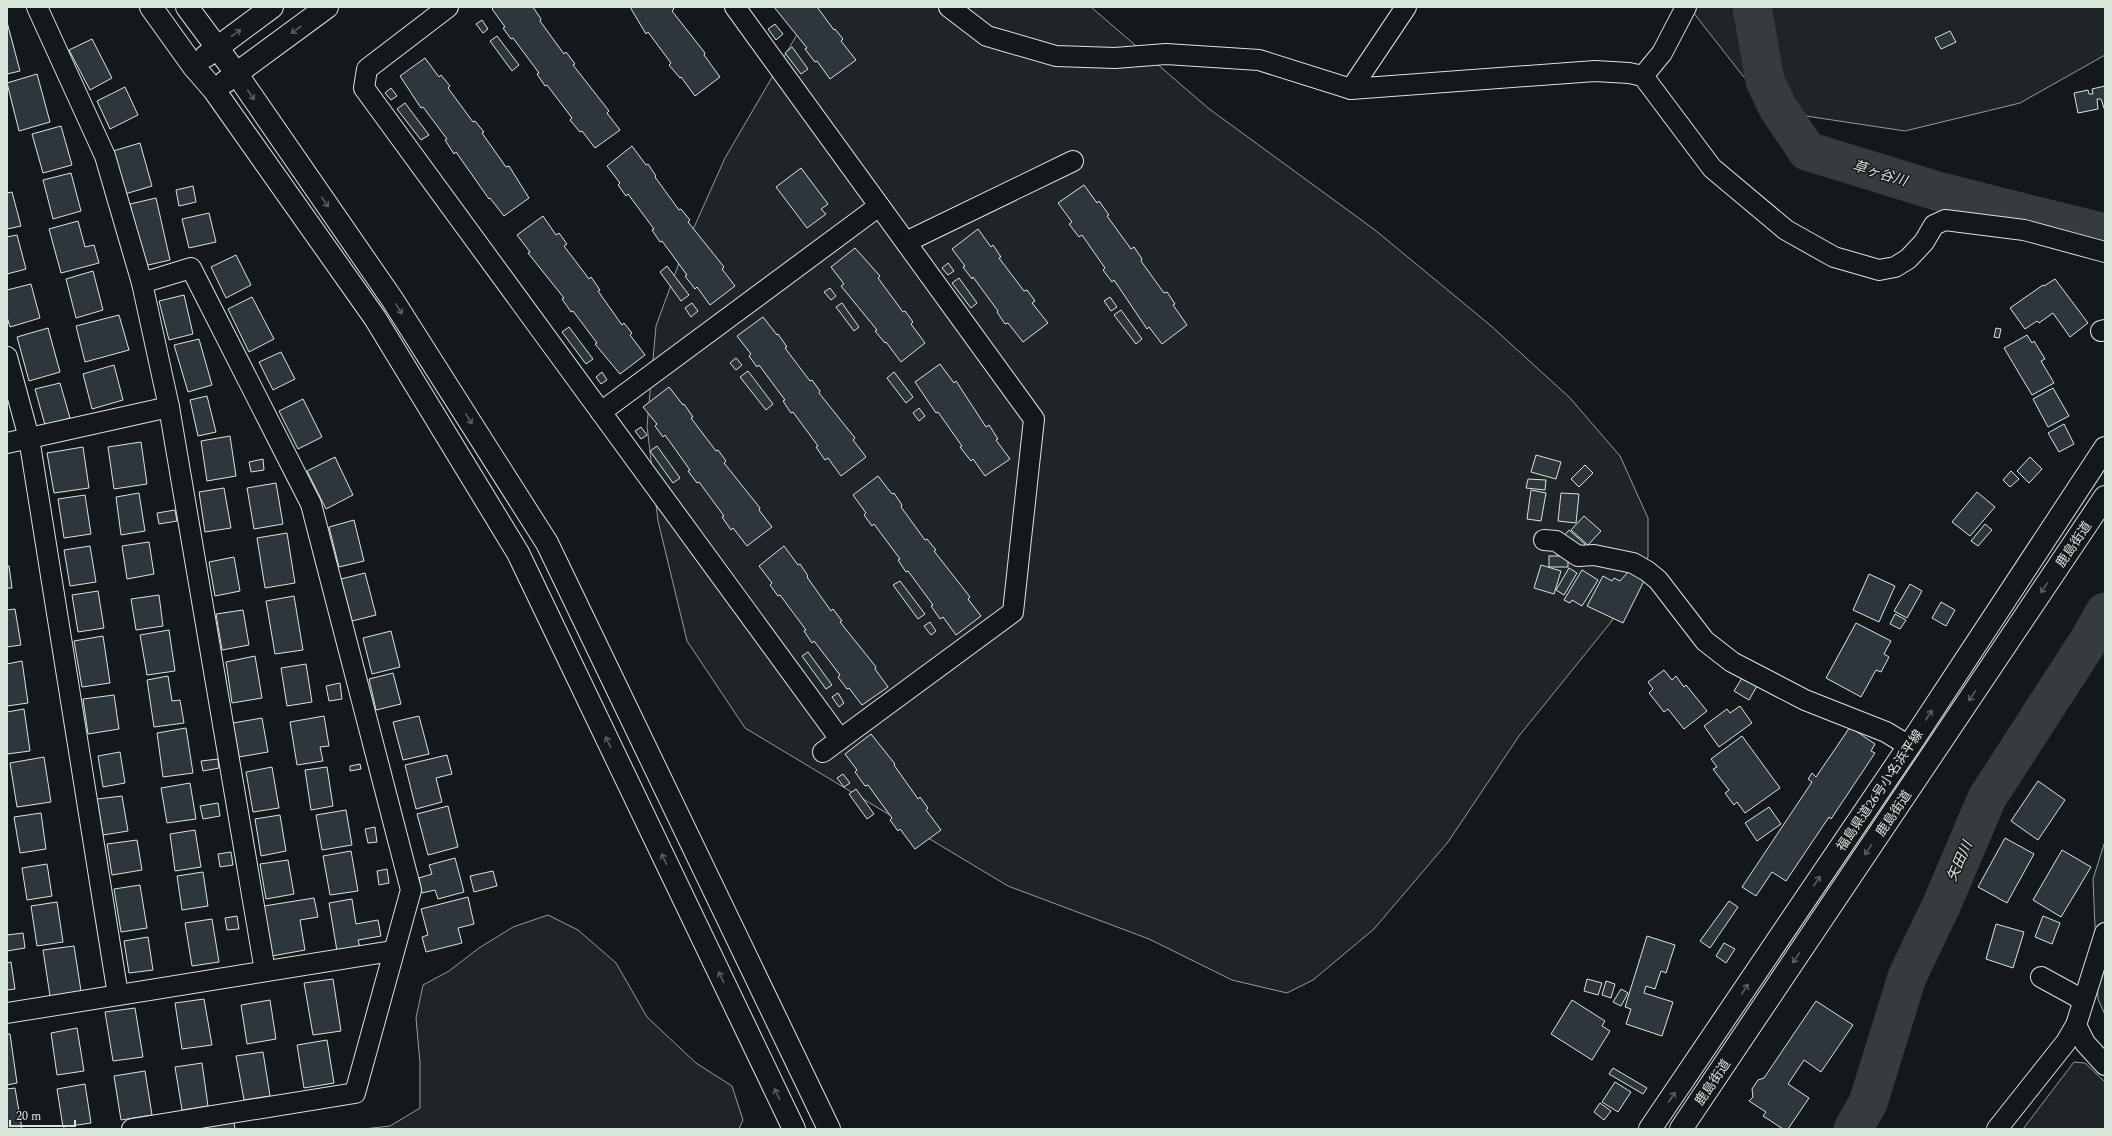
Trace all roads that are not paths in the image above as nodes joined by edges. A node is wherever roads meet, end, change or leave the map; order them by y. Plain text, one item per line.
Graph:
1 (37, 7) edge
2 (151, 7) edge
3 (187, 7) edge
4 (272, 7) edge
5 (327, 7) edge
6 (448, 7) edge
7 (735, 7) edge
8 (950, 7) edge
9 (1406, 7) edge
10 (1686, 7) edge
11 (216, 47) junction
12 (194, 67) junction
13 (236, 73) junction
14 (1643, 76) junction
15 (1351, 89) junction
16 (214, 90) junction
17 (1073, 161) dead end
18 (879, 206) junction
19 (906, 242) junction
20 (2105, 252) edge
21 (142, 283) junction
22 (7, 357) edge
23 (169, 407) junction
24 (601, 412) junction
25 (29, 438) junction
26 (7, 443) edge
27 (2105, 448) edge
28 (2105, 497) edge
29 (1544, 540) dead end
30 (840, 738) junction
31 (1909, 746) junction
32 (823, 752) dead end
33 (2105, 932) edge
34 (392, 950) junction
35 (265, 971) junction
36 (2041, 977) dead end
37 (118, 995) junction
38 (2083, 1000) junction
39 (7, 1013) edge
40 (2076, 1025) junction
41 (2105, 1065) edge
42 (132, 1129) edge
43 (794, 1129) edge
44 (829, 1129) edge
45 (1650, 1129) edge
46 (1681, 1129) edge
47 (1997, 1129) edge

1 - 21 street
2 - 12 street
3 - 11 street
11 -> 4 street
5 -> 13 street
6 - 24 street
7 - 18 street
8 - 15 street
9 - 15 street
10 - 14 street
11 - 12 street
11 - 13 street
12 - 16 street
13 - 16 street
13 -> 44 street
14 - 15 street
14 - 20 street
43 -> 16 street
17 - 19 street
18 - 19 street
18 - 24 street
19 - 30 street
21 - 23 street
21 - 34 street
22 - 25 street
23 - 25 street
23 - 35 street
24 - 30 street
25 - 26 street
25 - 37 street
31 -> 27 street, 福島県道26号小名浜平線
28 -> 46 street, 鹿島街道
29 - 31 street
30 - 32 street
45 -> 31 street, 福島県道26号小名浜平線
33 - 38 street
34 - 35 street
34 - 42 street
35 - 37 street
36 - 38 street
37 - 39 street
38 - 40 street
40 - 41 street
40 - 47 street

